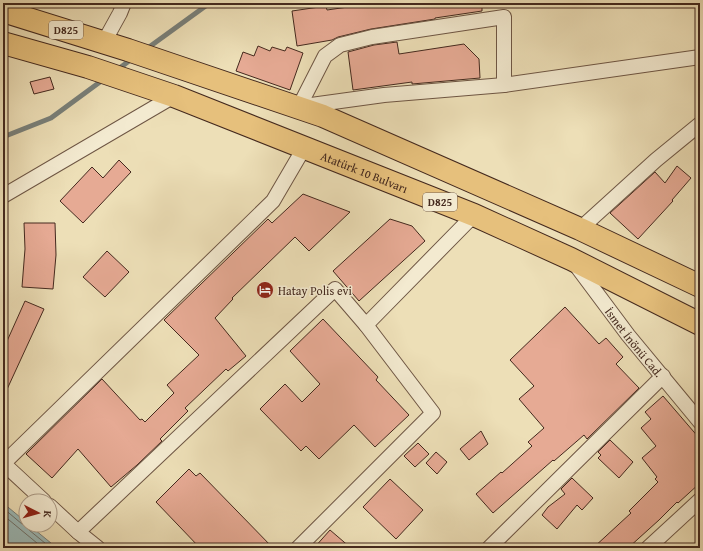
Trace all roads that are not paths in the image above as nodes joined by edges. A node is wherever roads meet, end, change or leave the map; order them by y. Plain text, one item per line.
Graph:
1 (124, 3) edge
2 (3, 11) edge
3 (3, 23) edge
4 (104, 42) junction
5 (3, 43) edge
6 (700, 57) edge
7 (504, 85) junction
8 (174, 96) junction
9 (299, 107) junction
10 (700, 124) edge
11 (304, 148) junction
12 (3, 196) edge
13 (474, 215) junction
14 (580, 229) junction
15 (571, 259) junction
16 (700, 286) edge
17 (700, 324) edge
18 (366, 325) junction
19 (663, 376) junction
20 (700, 422) edge
21 (3, 463) edge
22 (35, 493) edge
23 (700, 500) edge
24 (58, 513) edge
25 (78, 532) junction
26 (98, 548) edge
27 (298, 548) edge
28 (489, 548) edge
29 (648, 548) edge

1 - 4 street
2 - 4 highway, D825
3 - 4 highway
4 - 9 highway, D825
5 - 8 highway, Atatürk 10 Bulvarı / D825
6 - 7 street
7 - 9 street
7 - 9 street
8 - 11 highway, Atatürk 10 Bulvarı / D825
8 - 12 street
9 - 14 highway, D825
10 - 14 street
11 - 13 highway, Atatürk 10 Bulvarı / D825
11 - 21 street
13 - 15 highway, Atatürk 10 Bulvarı / D825
13 - 18 street
14 - 16 highway, D825
15 - 17 highway, Atatürk 10 Bulvarı / D825
15 - 19 street, İsmet İnönü Cad.
18 - 25 street
18 - 27 street
19 - 20 street, İsmet İnönü Cad.
19 - 28 street
21 - 22 street
23 - 29 street
24 - 25 street
25 - 26 street

